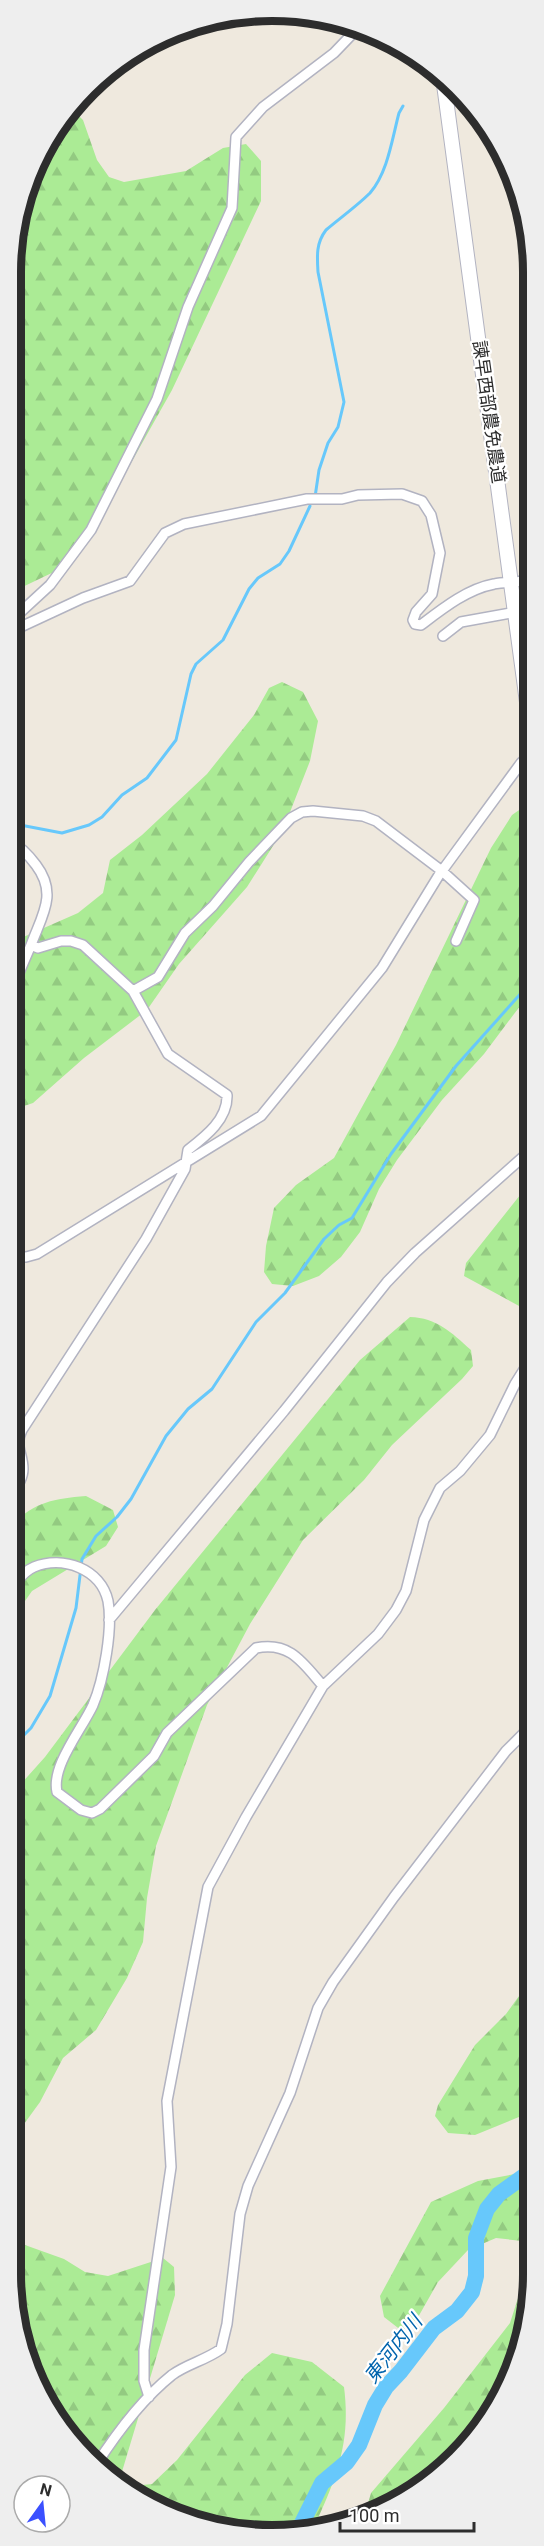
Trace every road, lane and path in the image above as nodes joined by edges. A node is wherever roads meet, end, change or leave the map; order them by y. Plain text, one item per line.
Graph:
1 (352, 34) edge
2 (453, 99) edge
3 (523, 581) edge
4 (512, 584) junction
5 (21, 612) edge
6 (516, 612) junction
7 (21, 627) edge
8 (443, 636) dead end
9 (523, 672) edge
10 (523, 760) edge
11 (21, 850) edge
12 (442, 871) junction
13 (456, 941) dead end
14 (31, 945) junction
15 (21, 968) edge
16 (133, 991) junction
17 (523, 1157) edge
18 (185, 1162) junction
19 (21, 1257) edge
20 (523, 1371) edge
21 (21, 1432) edge
22 (21, 1457) edge
23 (21, 1481) edge
24 (21, 1575) edge
25 (109, 1620) junction
26 (324, 1686) junction
27 (523, 1735) edge
28 (149, 2397) junction
29 (101, 2457) edge

1 - 5 street
2 - 4 street, 諫早西部農免農道
3 - 4 street
4 - 6 street, 諫早西部農免農道
4 - 7 street
6 - 8 street
6 - 9 street, 諫早西部農免農道
10 - 12 street
11 - 14 street
12 - 13 street
12 - 16 street
12 - 18 street
14 - 15 street
14 - 16 street
16 - 18 street
17 - 25 street
18 - 19 street
18 - 21 street
20 - 26 street
22 - 23 street
24 - 25 street
25 - 26 street
26 - 28 street
27 - 28 street
28 - 29 street

